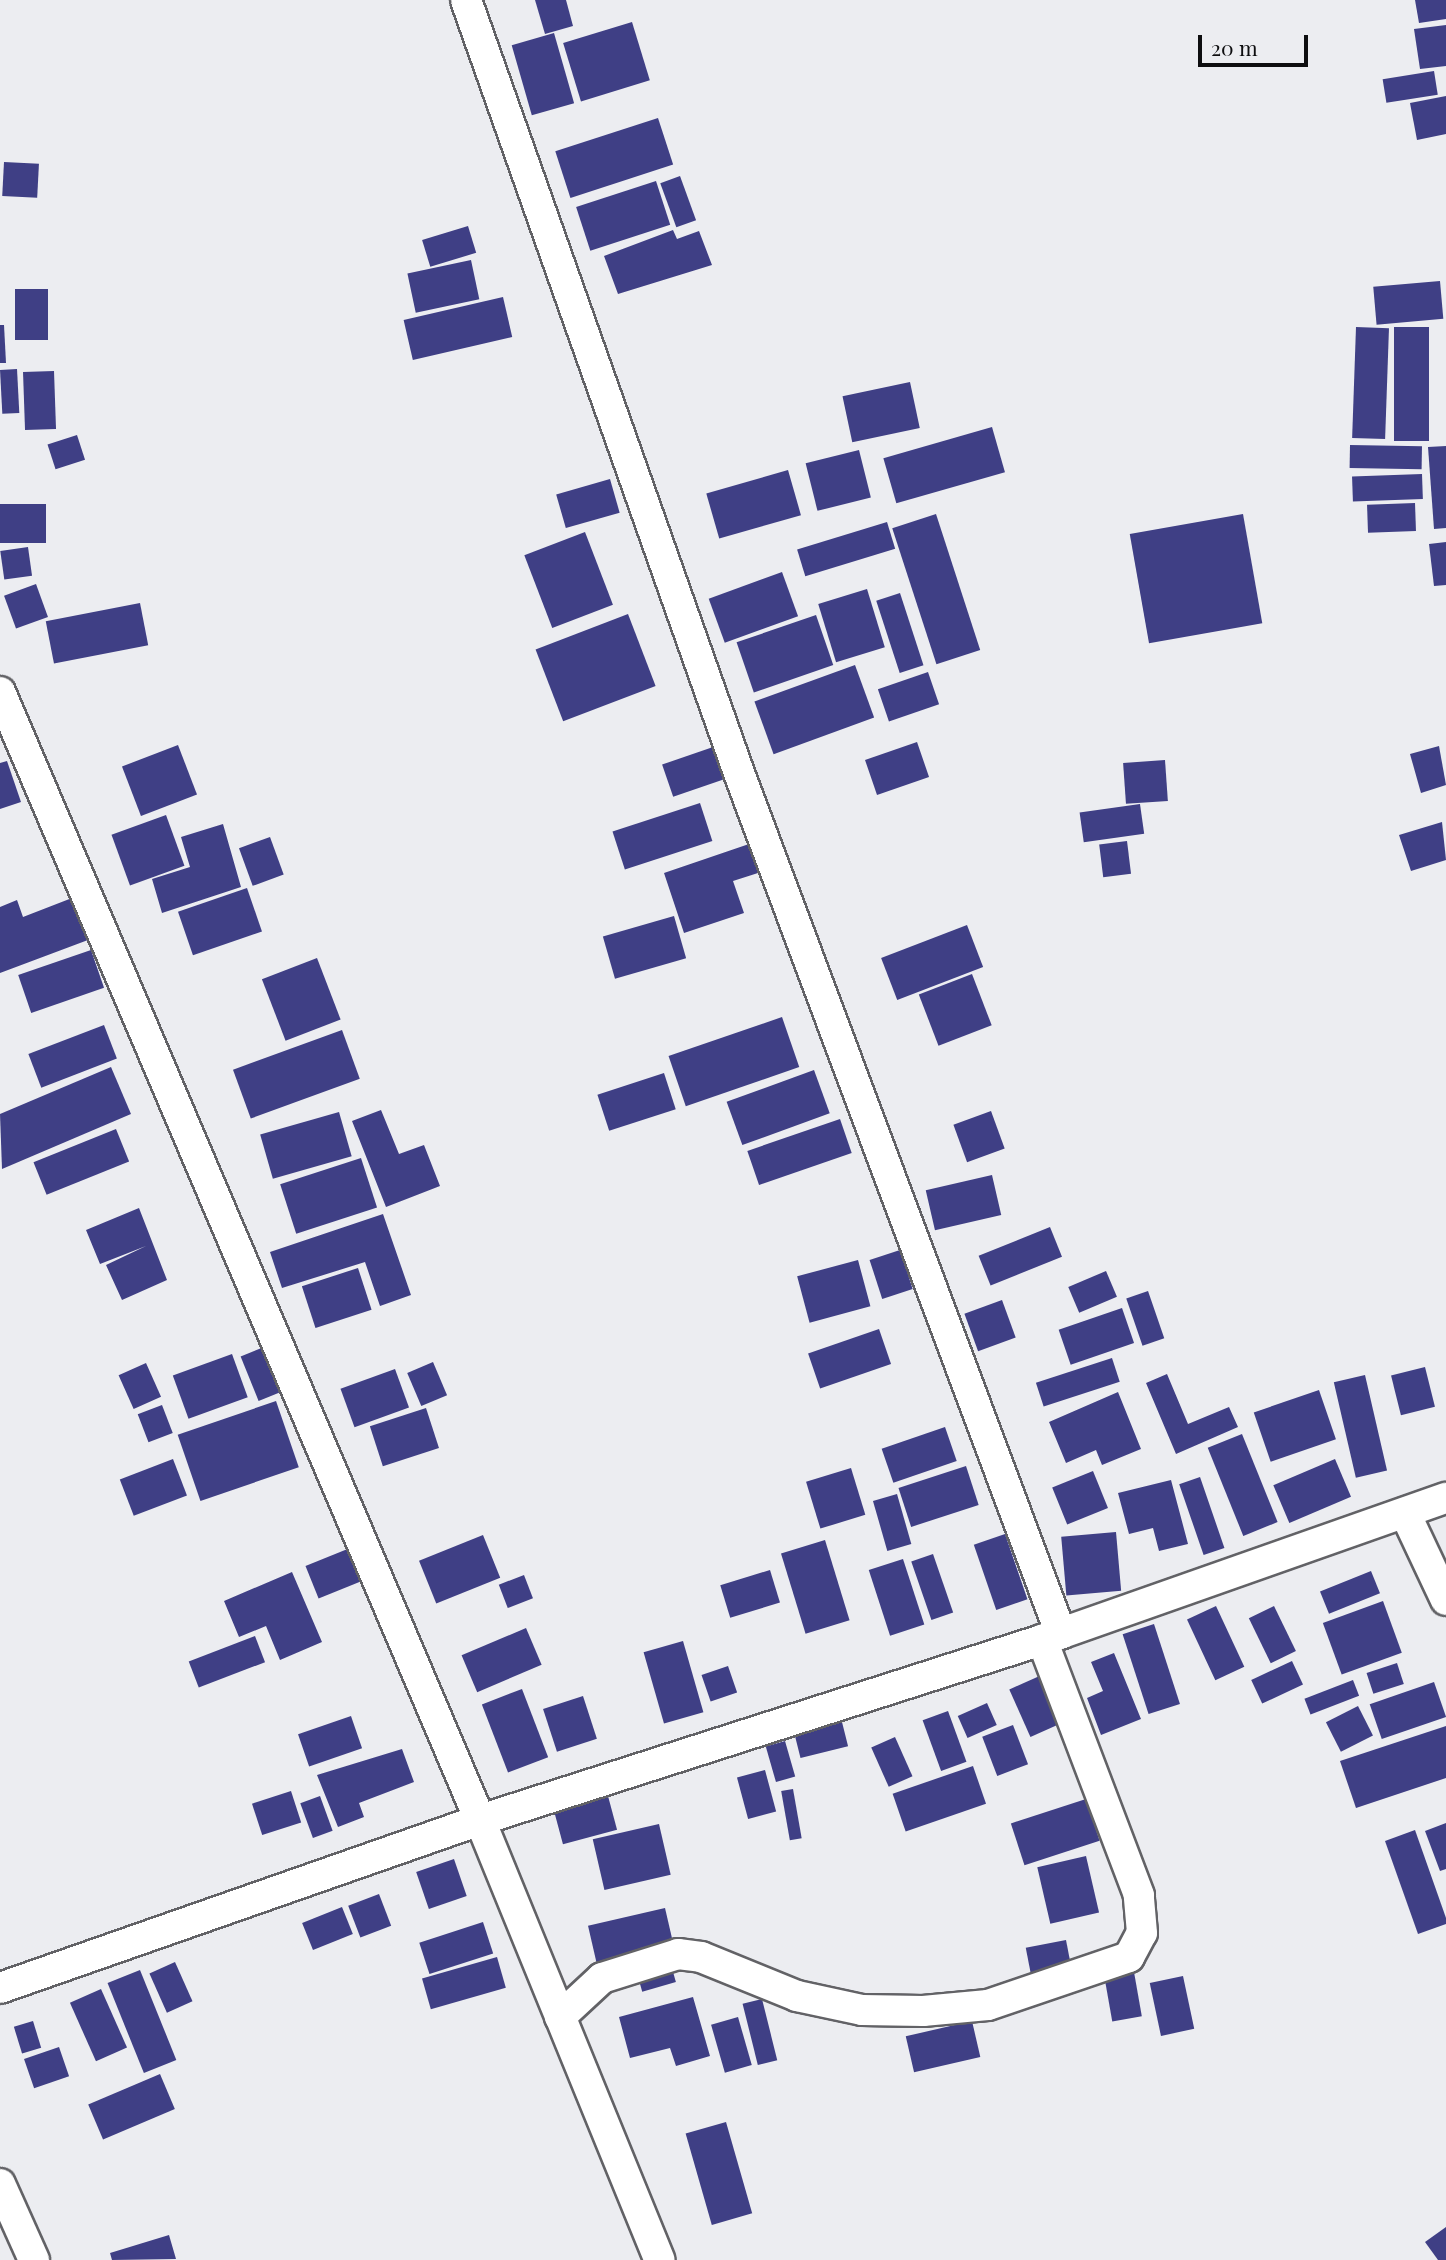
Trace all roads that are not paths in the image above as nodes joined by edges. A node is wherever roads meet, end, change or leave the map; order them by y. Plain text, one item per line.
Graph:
1 (466, 0) edge
2 (0, 692) edge
3 (1446, 1498) edge
4 (1405, 1513) junction
5 (1446, 1600) edge
6 (1051, 1637) junction
7 (480, 1820) junction
8 (0, 1988) edge
9 (560, 2017) junction
10 (0, 2184) edge
11 (34, 2260) edge
12 (660, 2260) edge

1 - 6 street
2 - 7 street
3 - 4 street
4 - 5 street
4 - 6 street
6 - 7 street
6 - 9 street
7 - 8 street
7 - 9 street
9 - 12 street
10 - 11 street

